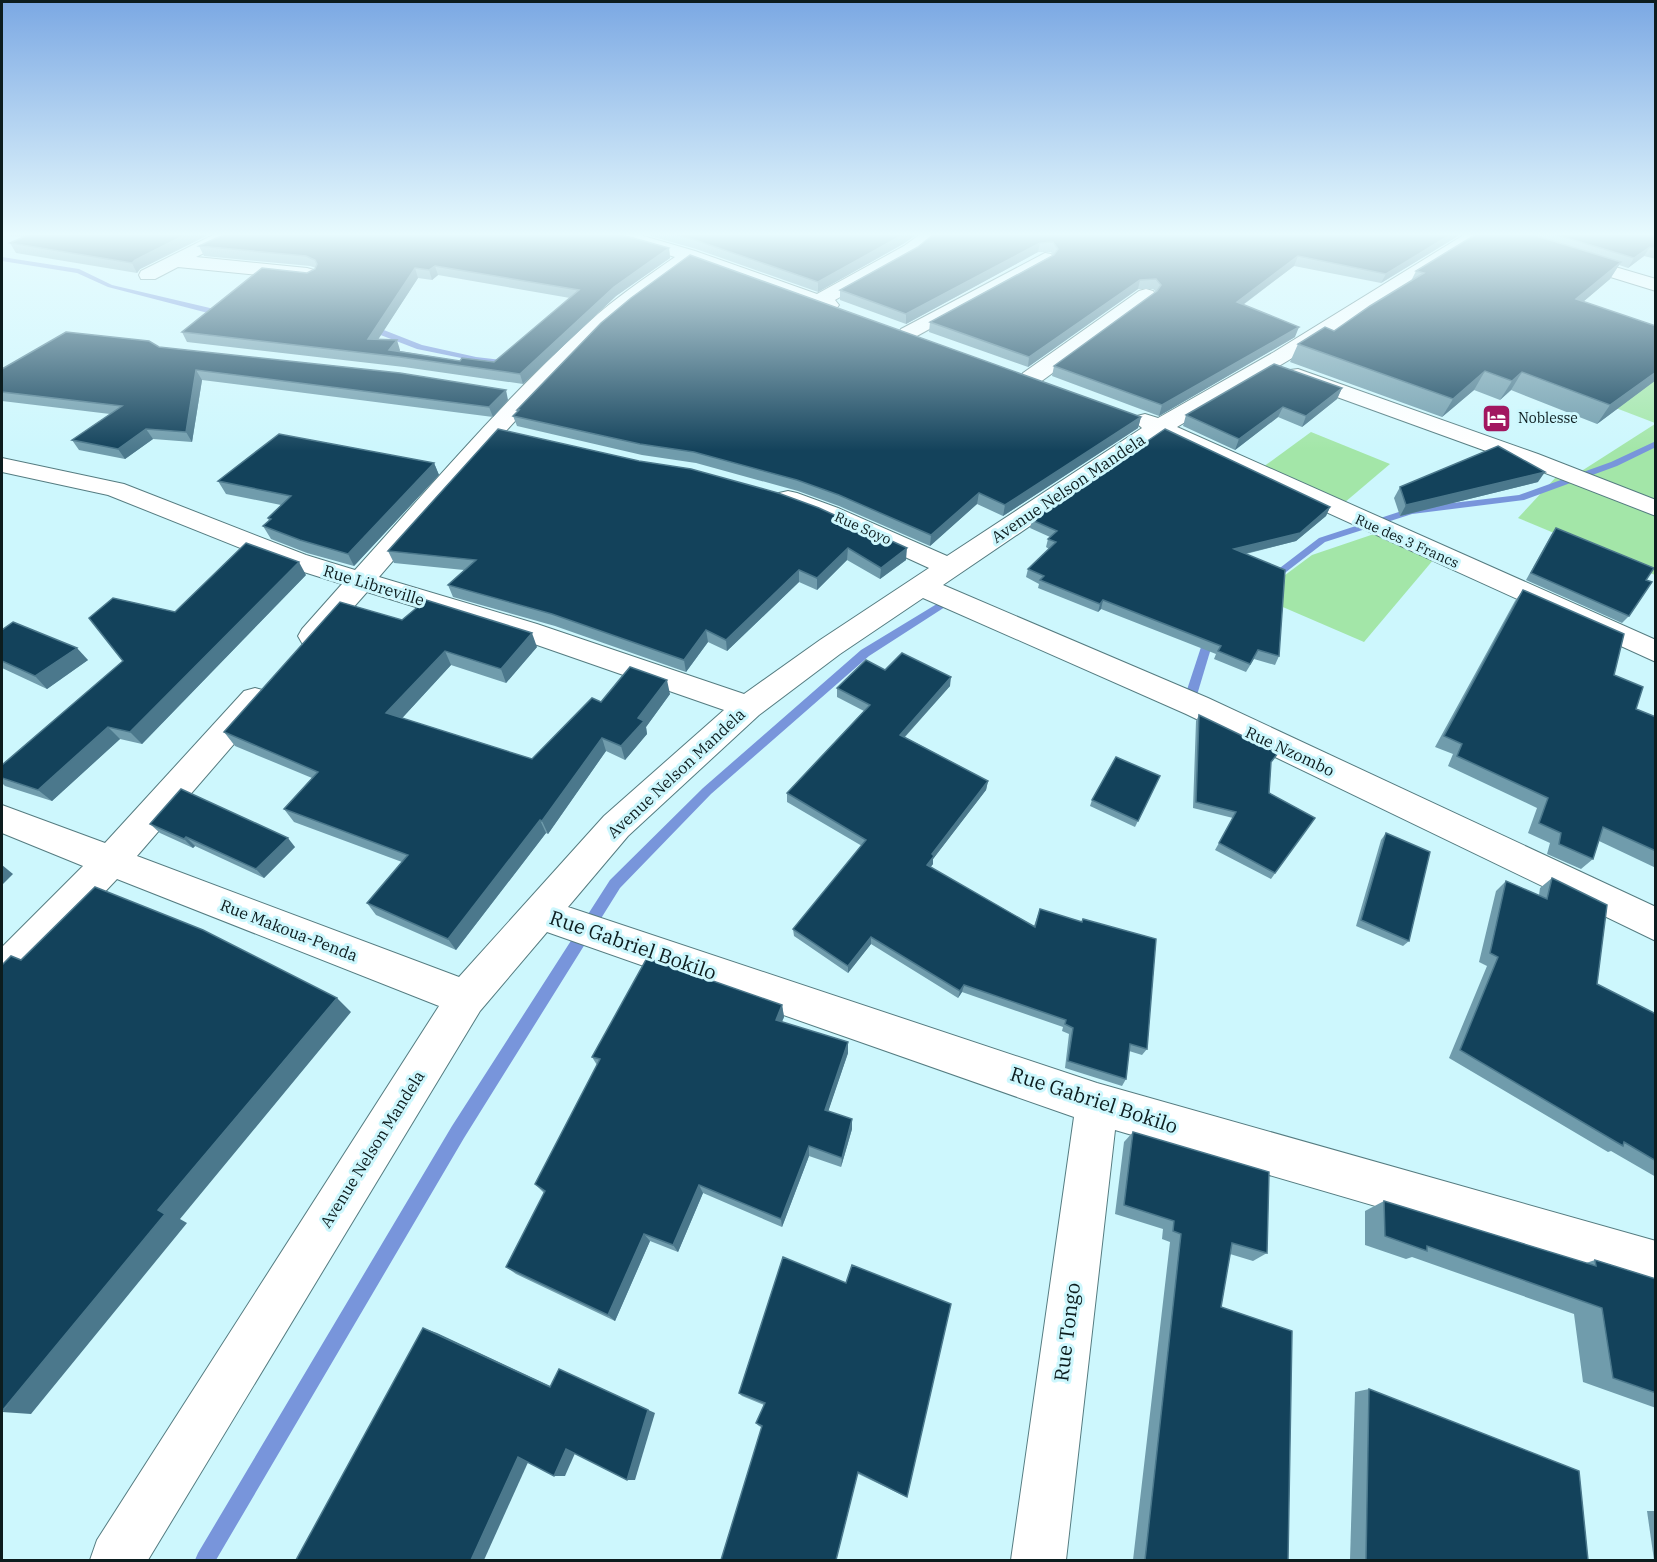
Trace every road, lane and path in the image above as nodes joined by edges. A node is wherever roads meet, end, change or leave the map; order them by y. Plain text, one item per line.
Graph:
1 (620, 306) edge
2 (830, 306) edge
3 (958, 306) edge
4 (1131, 306) edge
5 (1359, 306) edge
6 (852, 313) edge
7 (886, 325) edge
8 (908, 333) junction
9 (928, 340) edge
10 (1268, 364) junction
11 (1010, 370) edge
12 (1030, 378) junction
13 (1052, 386) edge
14 (1128, 414) edge
15 (1161, 426) junction
16 (2, 465) edge
17 (769, 493) edge
18 (1656, 509) edge
19 (949, 567) junction
20 (362, 581) junction
21 (921, 586) junction
22 (1656, 652) edge
23 (294, 656) edge
24 (272, 680) edge
25 (747, 707) junction
26 (2, 819) edge
27 (112, 860) junction
28 (539, 913) junction
29 (1656, 925) edge
30 (2, 973) edge
31 (466, 998) junction
32 (1097, 1104) junction
33 (1656, 1264) edge
34 (117, 1560) edge
35 (1038, 1560) edge

1 - 20 street
2 - 6 street
3 - 8 street
4 - 12 street
5 - 10 street, Avenue Nelson Mandela
7 - 8 street
8 - 9 street
10 - 15 street, Avenue Nelson Mandela
10 - 18 street
11 - 12 street
12 - 13 street
14 - 15 street, Rue des 3 Francs
15 - 19 street, Avenue Nelson Mandela
15 - 22 street, Rue des 3 Francs
16 - 20 street, Rue Libreville
17 - 19 street, Rue Soyo
19 - 21 street, Avenue Nelson Mandela
20 - 23 street
20 - 25 street, Rue Libreville
21 - 25 street, Avenue Nelson Mandela
21 - 29 street, Rue Nzombo
24 - 27 street
25 - 28 street, Avenue Nelson Mandela
26 - 27 street, Rue Makoua-Penda
27 - 30 street
27 - 31 street, Rue Makoua-Penda
28 - 31 street, Avenue Nelson Mandela
28 - 32 street, Rue Gabriel Bokilo
31 - 34 street, Avenue Nelson Mandela
32 - 33 street, Rue Gabriel Bokilo
32 - 35 street, Rue Tongo

